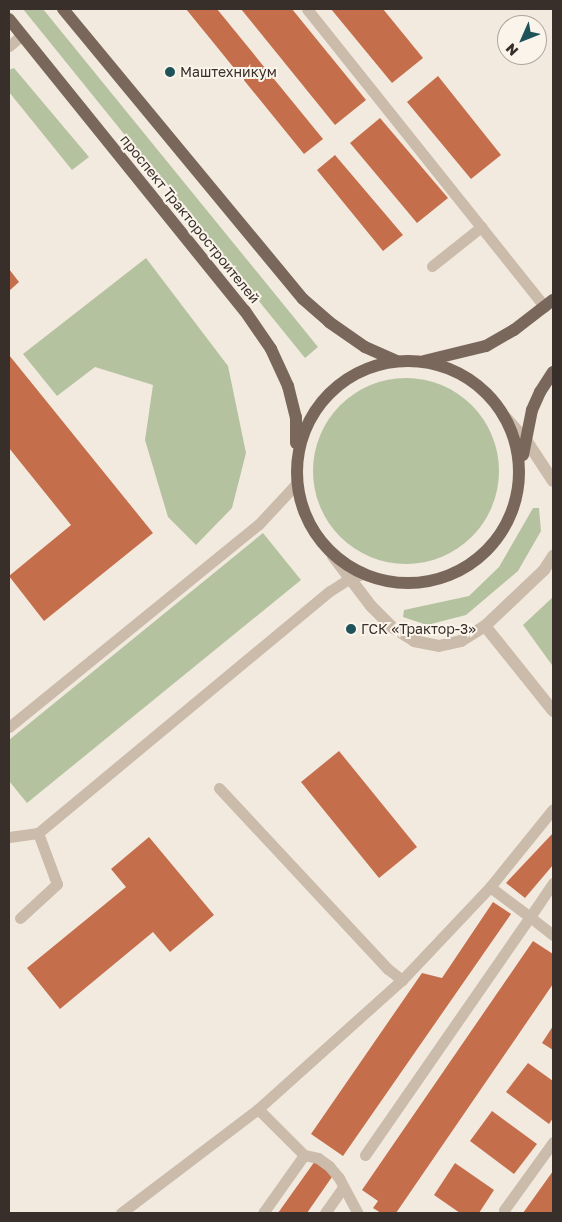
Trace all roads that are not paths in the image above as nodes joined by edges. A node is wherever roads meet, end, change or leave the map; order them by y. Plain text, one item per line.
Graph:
1 (63, 9) edge
2 (307, 9) edge
3 (9, 19) edge
4 (22, 35) junction
5 (9, 46) edge
6 (482, 227) junction
7 (432, 266) dead end
8 (549, 303) edge
9 (396, 361) junction
10 (424, 362) junction
11 (553, 372) edge
12 (505, 416) junction
13 (526, 440) junction
14 (297, 460) junction
15 (521, 467) junction
16 (553, 481) edge
17 (297, 483) junction
18 (553, 556) edge
19 (356, 576) junction
20 (485, 626) junction
21 (553, 710) edge
22 (9, 727) edge
23 (219, 788) dead end
24 (553, 810) edge
25 (38, 832) junction
26 (9, 837) edge
27 (553, 883) edge
28 (490, 887) junction
29 (20, 918) dead end
30 (530, 918) junction
31 (553, 935) edge
32 (402, 980) junction
33 (258, 1109) junction
34 (553, 1142) edge
35 (304, 1155) junction
36 (365, 1155) dead end
37 (343, 1187) junction
38 (504, 1210) dead end
39 (121, 1213) edge
40 (263, 1213) edge
41 (325, 1213) edge
42 (358, 1213) edge

1 - 9 main road
2 - 6 lane
3 - 4 main road, проспект Тракторостроителей
4 - 5 lane
4 - 14 main road, проспект Тракторостроителей
6 - 7 lane
6 - 8 lane
8 - 10 main road
9 - 10 main road
9 - 14 main road
10 - 12 main road
11 - 13 main road
12 - 13 street
12 - 15 main road
13 - 15 main road
13 - 16 street
14 - 17 main road
15 - 19 main road
17 - 19 main road
17 - 22 lane
18 - 20 street
19 - 20 street
19 - 25 lane
20 - 21 street
23 - 32 lane
24 - 28 lane
25 - 26 lane
25 - 29 lane
27 - 30 lane
28 - 30 lane
28 - 32 lane
30 - 31 lane
30 - 36 lane
32 - 33 lane
33 - 35 lane
33 - 39 lane
34 - 38 lane
35 - 37 lane
35 - 40 lane
37 - 41 lane
37 - 42 lane

